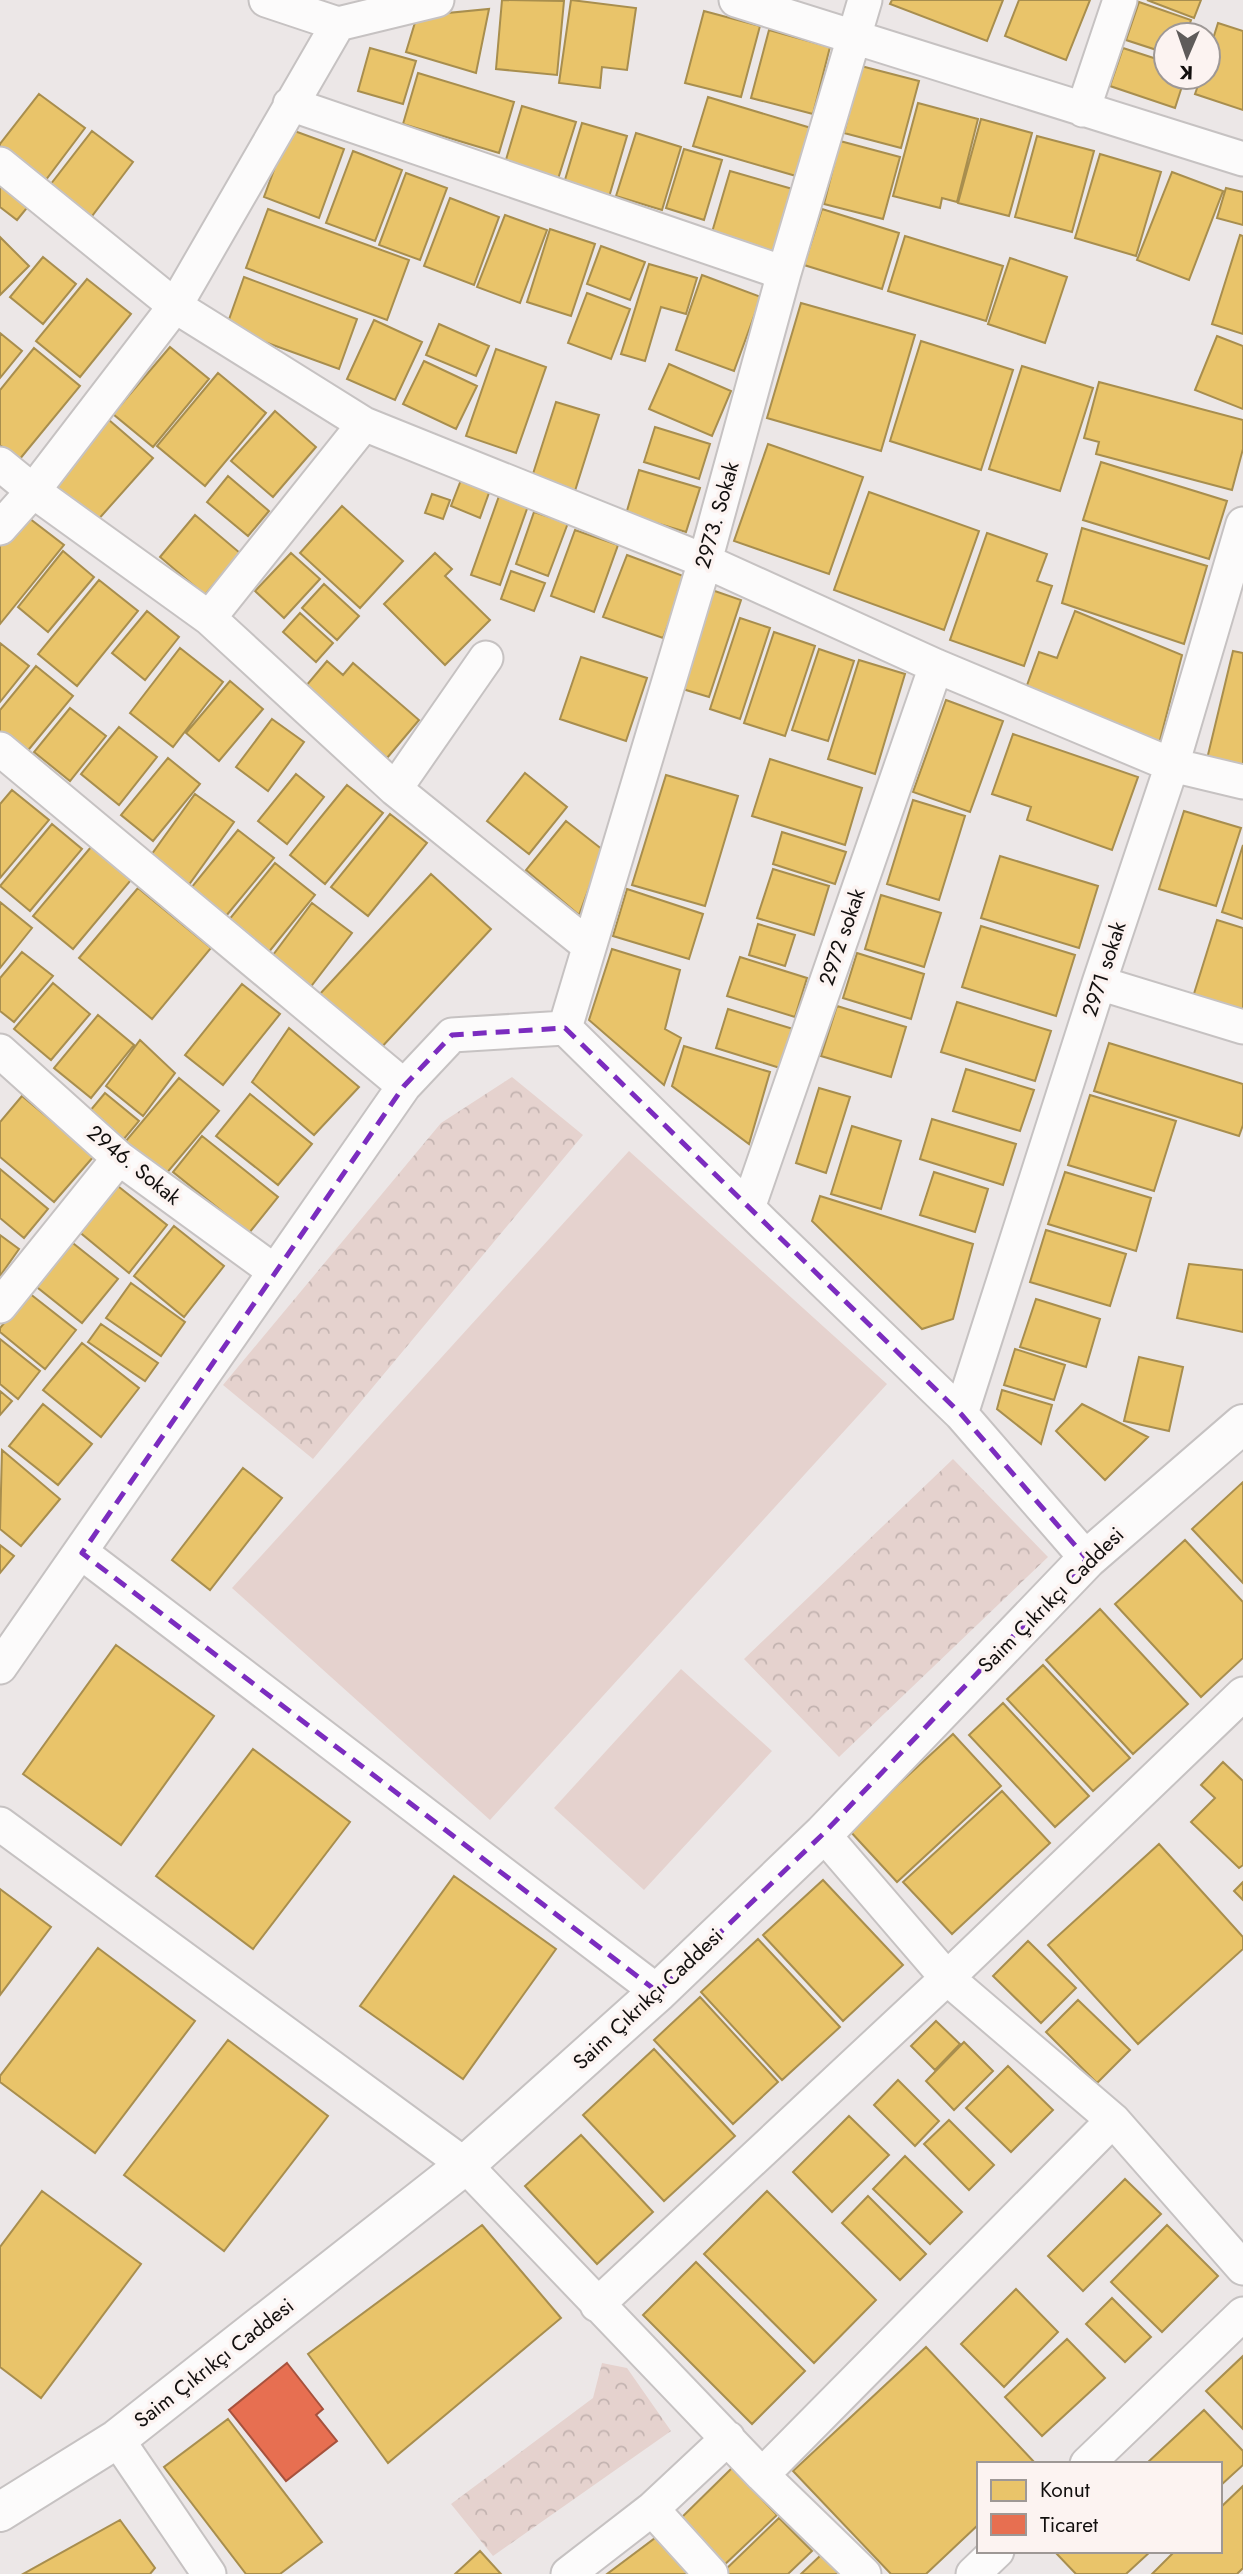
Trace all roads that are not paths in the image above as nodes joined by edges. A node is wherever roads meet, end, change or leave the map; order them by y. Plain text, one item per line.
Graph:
1 (266, 0) edge
2 (437, 0) edge
3 (736, 0) edge
4 (865, 0) edge
5 (1120, 0) edge
6 (338, 24) junction
7 (854, 37) junction
8 (290, 104) junction
9 (1083, 110) junction
10 (1243, 159) edge
11 (0, 164) edge
12 (784, 273) junction
13 (175, 306) junction
14 (364, 424) junction
15 (0, 464) edge
16 (33, 491) junction
17 (1243, 524) edge
18 (0, 528) edge
19 (705, 561) junction
20 (209, 618) junction
21 (486, 658) dead end
22 (936, 666) junction
23 (0, 749) edge
24 (1172, 765) junction
25 (1243, 782) edge
26 (395, 789) junction
27 (589, 946) junction
28 (1098, 983) junction
29 (1243, 1027) edge
30 (565, 1028) junction
31 (5, 1065) edge
32 (404, 1086) junction
33 (119, 1158) junction
34 (748, 1208) junction
35 (274, 1271) junction
36 (0, 1306) edge
37 (961, 1414) junction
38 (1243, 1424) edge
39 (82, 1553) junction
40 (1087, 1559) junction
41 (0, 1667) edge
42 (1243, 1694) edge
43 (0, 1824) edge
44 (822, 1834) junction
45 (947, 1978) junction
46 (658, 1992) junction
47 (1113, 2120) junction
48 (465, 2165) junction
49 (1243, 2268) edge
50 (597, 2305) junction
51 (1243, 2314) edge
52 (117, 2438) junction
53 (728, 2438) junction
54 (1089, 2462) edge
55 (762, 2475) junction
56 (652, 2509) junction
57 (0, 2512) edge
58 (995, 2553) edge
59 (209, 2574) edge
60 (568, 2574) edge
61 (711, 2574) edge
62 (864, 2574) edge
63 (973, 2574) edge

1 - 6 street
2 - 6 street
3 - 7 street
4 - 7 street, 2973. Sokak
5 - 9 street
6 - 8 street
7 - 9 street
7 - 12 street, 2973. Sokak
8 - 12 street
8 - 13 street
9 - 10 street
11 - 13 street
12 - 19 street, 2973. Sokak
13 - 14 street
13 - 16 street
14 - 19 street
14 - 20 street
15 - 16 street
16 - 18 street
16 - 20 street
17 - 24 street, 2971 sokak
19 - 22 street
19 - 27 street, 2973. Sokak
20 - 26 street
21 - 26 street
22 - 24 street
22 - 34 street, 2972 sokak
23 - 32 street
24 - 25 street
24 - 28 street, 2971 sokak
26 - 27 street
27 - 30 street, 2973. Sokak
28 - 29 street
28 - 37 street, 2971 sokak
30 - 32 street
30 - 34 street
31 - 33 street, 2946. Sokak
32 - 35 street
33 - 35 street, 2946. Sokak
33 - 36 street
34 - 37 street
35 - 39 street
37 - 40 street
38 - 40 main road, Saim Çıkrıkçı Caddesi
39 - 41 street
39 - 46 street
40 - 44 main road, Saim Çıkrıkçı Caddesi
42 - 45 street
43 - 48 street
44 - 45 street
44 - 46 main road, Saim Çıkrıkçı Caddesi
45 - 47 street
45 - 50 street
46 - 48 main road, Saim Çıkrıkçı Caddesi
47 - 49 street
47 - 55 street
48 - 50 street
48 - 52 main road, Saim Çıkrıkçı Caddesi
50 - 53 street
51 - 54 street
52 - 57 main road, Saim Çıkrıkçı Caddesi
52 - 59 street
53 - 55 street
53 - 56 street
55 - 62 street
56 - 60 street
56 - 61 street
58 - 63 street

